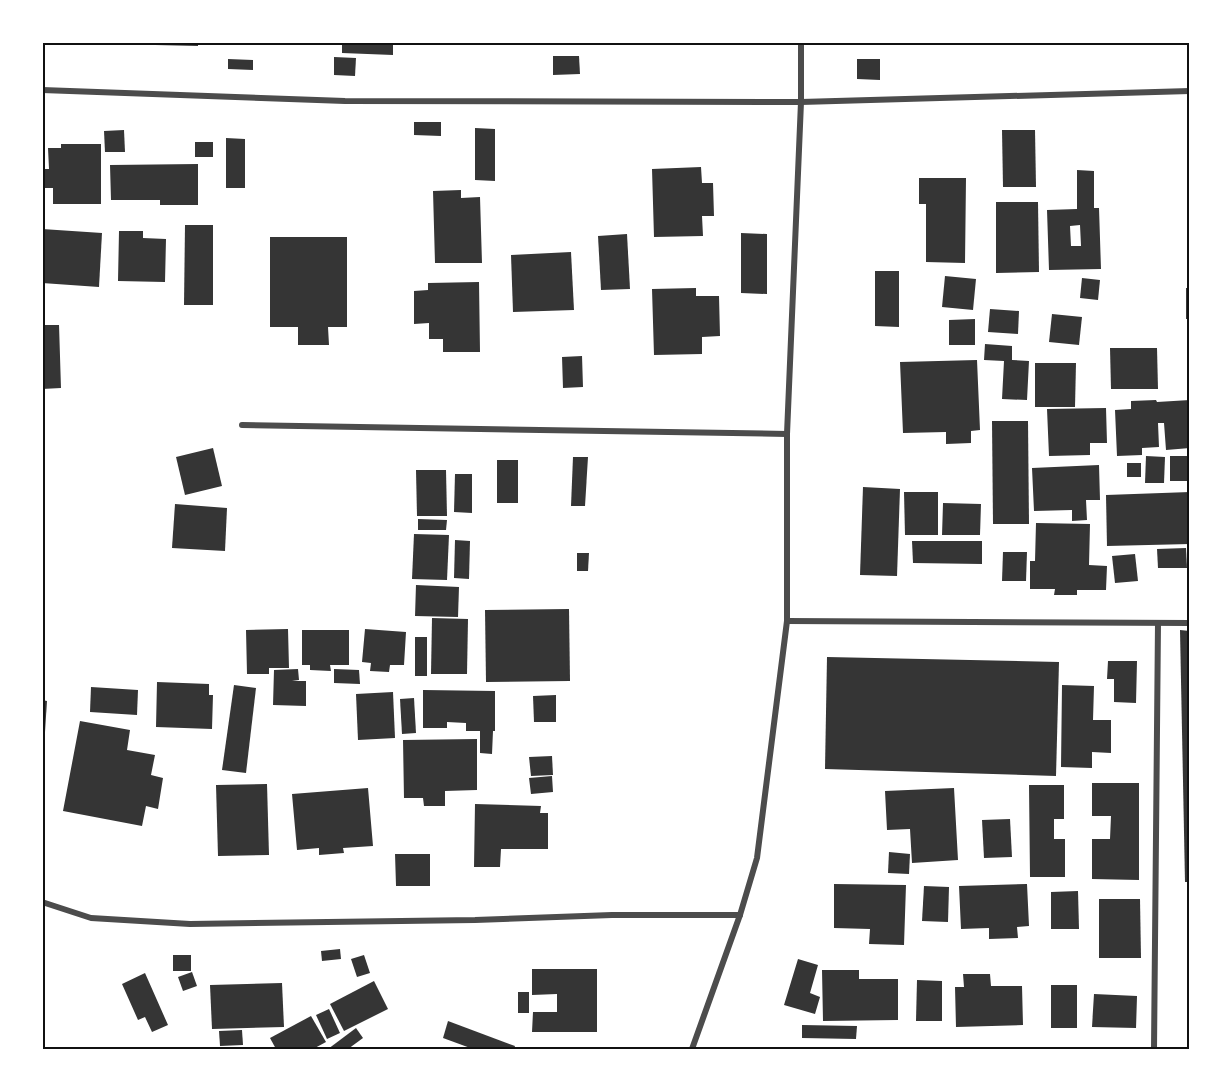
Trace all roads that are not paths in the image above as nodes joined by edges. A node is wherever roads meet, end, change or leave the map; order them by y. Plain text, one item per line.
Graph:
1 (801, 42) edge
2 (42, 90) edge
3 (1190, 91) edge
4 (801, 102) junction
5 (242, 425) dead end
6 (787, 434) junction
7 (787, 621) junction
8 (1158, 623) junction
9 (1190, 623) edge
10 (42, 903) edge
11 (740, 915) junction
12 (692, 1049) edge
13 (1154, 1049) edge

1 - 4 street
2 - 4 street
3 - 4 street
4 - 6 street
5 - 6 street
6 - 7 street
7 - 8 street
7 - 11 street
8 - 9 street
8 - 13 street
10 - 11 street
11 - 12 street

